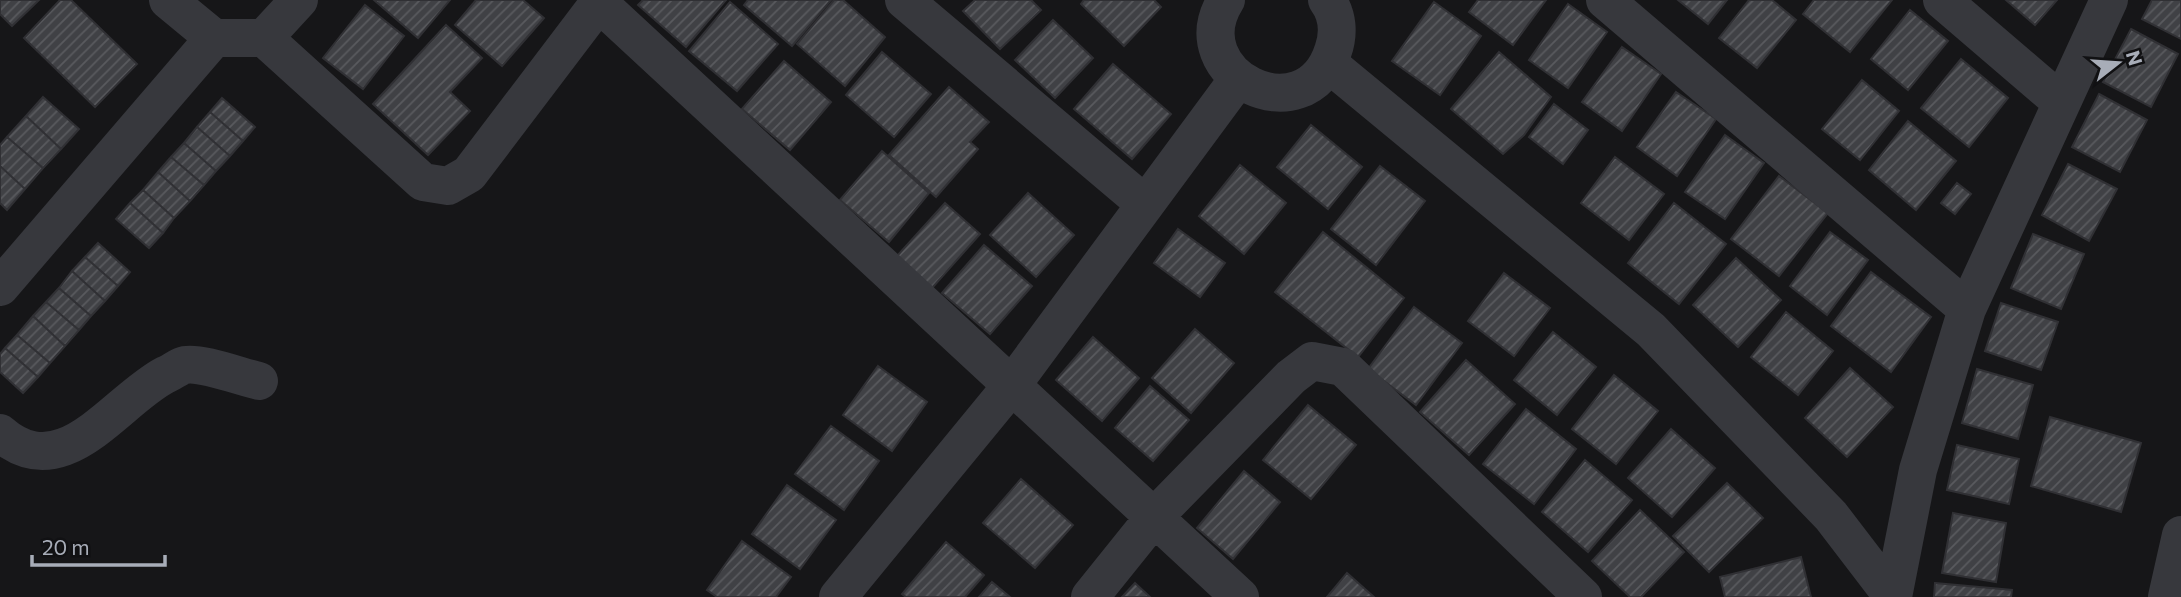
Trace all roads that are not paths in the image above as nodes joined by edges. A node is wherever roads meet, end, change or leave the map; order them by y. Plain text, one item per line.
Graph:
1 (168, 0) edge
2 (299, 0) edge
3 (904, 0) edge
4 (1226, 0) edge
5 (1327, 0) edge
6 (1605, 0) edge
7 (1942, 0) edge
8 (2109, 0) edge
9 (600, 1) edge
10 (214, 38) junction
11 (264, 38) junction
12 (1329, 64) junction
13 (1238, 79) junction
14 (2061, 102) junction
15 (1145, 204) junction
16 (0, 287) edge
17 (1967, 309) junction
18 (259, 381) dead end
19 (1012, 386) junction
20 (0, 433) edge
21 (1155, 516) junction
22 (2181, 535) edge
23 (838, 597) edge
24 (1090, 597) edge
25 (1240, 597) edge
26 (1583, 597) edge
27 (2167, 597) edge

1 - 10 street
2 - 11 street
3 - 15 street
4 - 13 street
5 - 12 street
6 - 17 street
7 - 14 street
8 - 14 street
9 - 11 street
9 - 19 street
10 - 11 street
10 - 16 street
12 - 13 street
12 - 17 street
13 - 15 street
14 - 17 street
15 - 19 street
18 - 20 street
19 - 21 street
19 - 23 street
21 - 24 street
21 - 25 street
21 - 26 street
22 - 27 street

